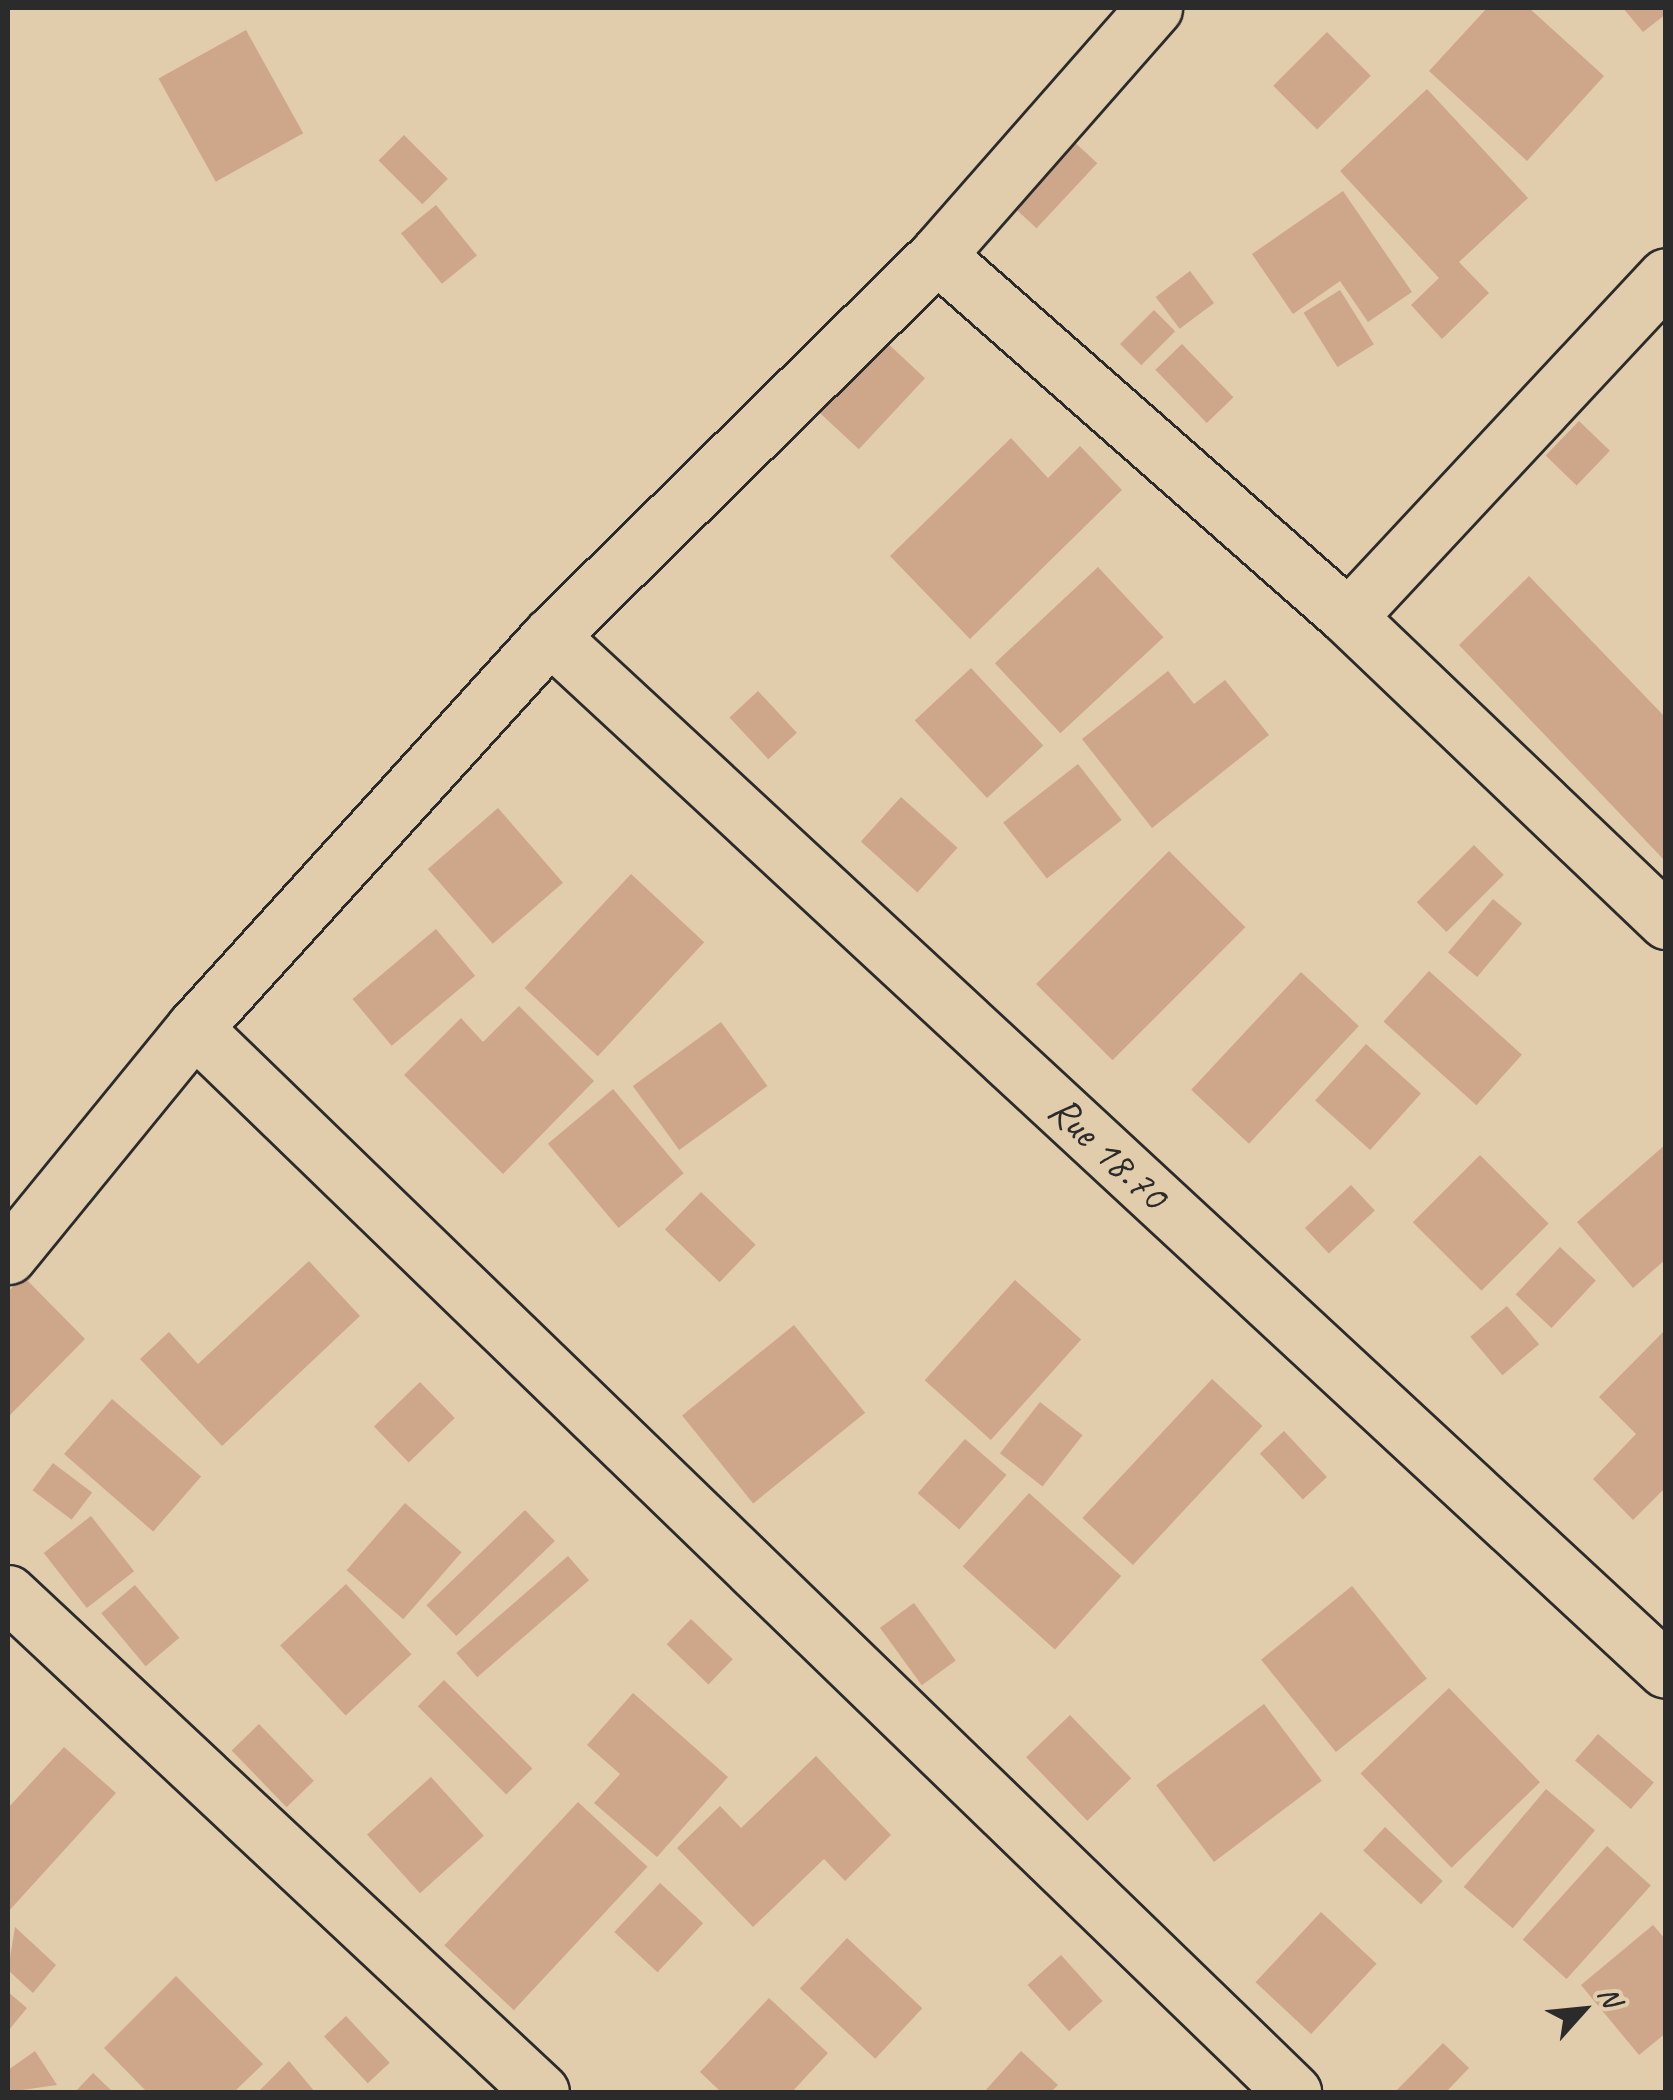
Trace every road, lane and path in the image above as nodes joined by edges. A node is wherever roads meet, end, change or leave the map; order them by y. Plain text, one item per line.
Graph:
1 (1154, 8) edge
2 (938, 256) junction
3 (1666, 276) edge
4 (1348, 617) junction
5 (550, 636) junction
6 (1666, 920) edge
7 (194, 1028) junction
8 (8, 1256) edge
9 (8, 1593) edge
10 (1666, 1670) edge
11 (541, 2092) edge
12 (1293, 2092) edge

1 - 2 street
2 - 4 street
2 - 5 street
3 - 4 street
4 - 6 street
5 - 7 street
5 - 10 street, Rue 18.70
7 - 8 street
7 - 12 street
9 - 11 street

